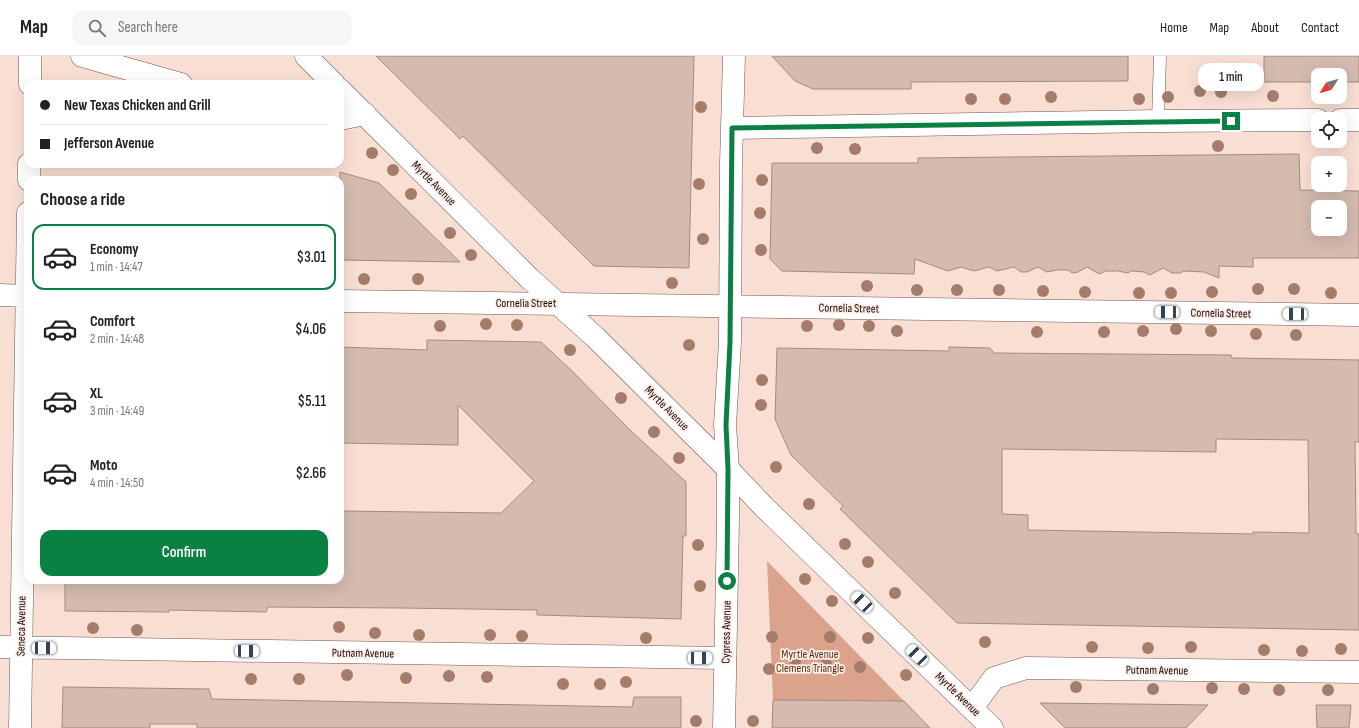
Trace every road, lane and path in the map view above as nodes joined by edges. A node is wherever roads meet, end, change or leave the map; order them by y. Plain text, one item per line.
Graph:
1 (30, 56) edge
2 (82, 56) edge
3 (306, 56) edge
4 (734, 56) edge
5 (1160, 56) edge
6 (30, 80) edge
7 (167, 80) edge
8 (330, 80) edge
9 (344, 94) edge
10 (365, 114) junction
11 (344, 119) edge
12 (1311, 120) edge
13 (1347, 120) edge
14 (1359, 120) edge
15 (1158, 121) junction
16 (732, 128) junction
17 (0, 295) edge
18 (24, 296) edge
19 (344, 301) edge
20 (557, 303) junction
21 (730, 306) junction
22 (1359, 315) edge
23 (24, 362) edge
24 (728, 469) junction
25 (11, 647) edge
26 (725, 658) junction
27 (1359, 672) edge
28 (972, 708) junction
29 (20, 728) edge
30 (724, 728) edge
31 (992, 728) edge

1 - 6 street
2 - 7 street
3 - 8 street
4 - 16 street, Cypress Avenue
5 - 15 lane
9 - 10 street, Myrtle Avenue
10 - 11 street
10 - 20 street, Myrtle Avenue
12 - 15 street
13 - 14 street
15 - 16 street
16 - 21 street, Cypress Avenue
17 - 18 street
19 - 20 street, Cornelia Street
20 - 21 street, Cornelia Street
20 - 24 street, Myrtle Avenue
21 - 22 street, Cornelia Street
21 - 24 street, Cypress Avenue
23 - 25 street, Seneca Avenue
24 - 26 street, Cypress Avenue
24 - 28 street, Myrtle Avenue
25 - 26 street, Putnam Avenue
25 - 29 street, Seneca Avenue
26 - 30 street, Cypress Avenue
27 - 28 street, Putnam Avenue
28 - 31 street, Myrtle Avenue

